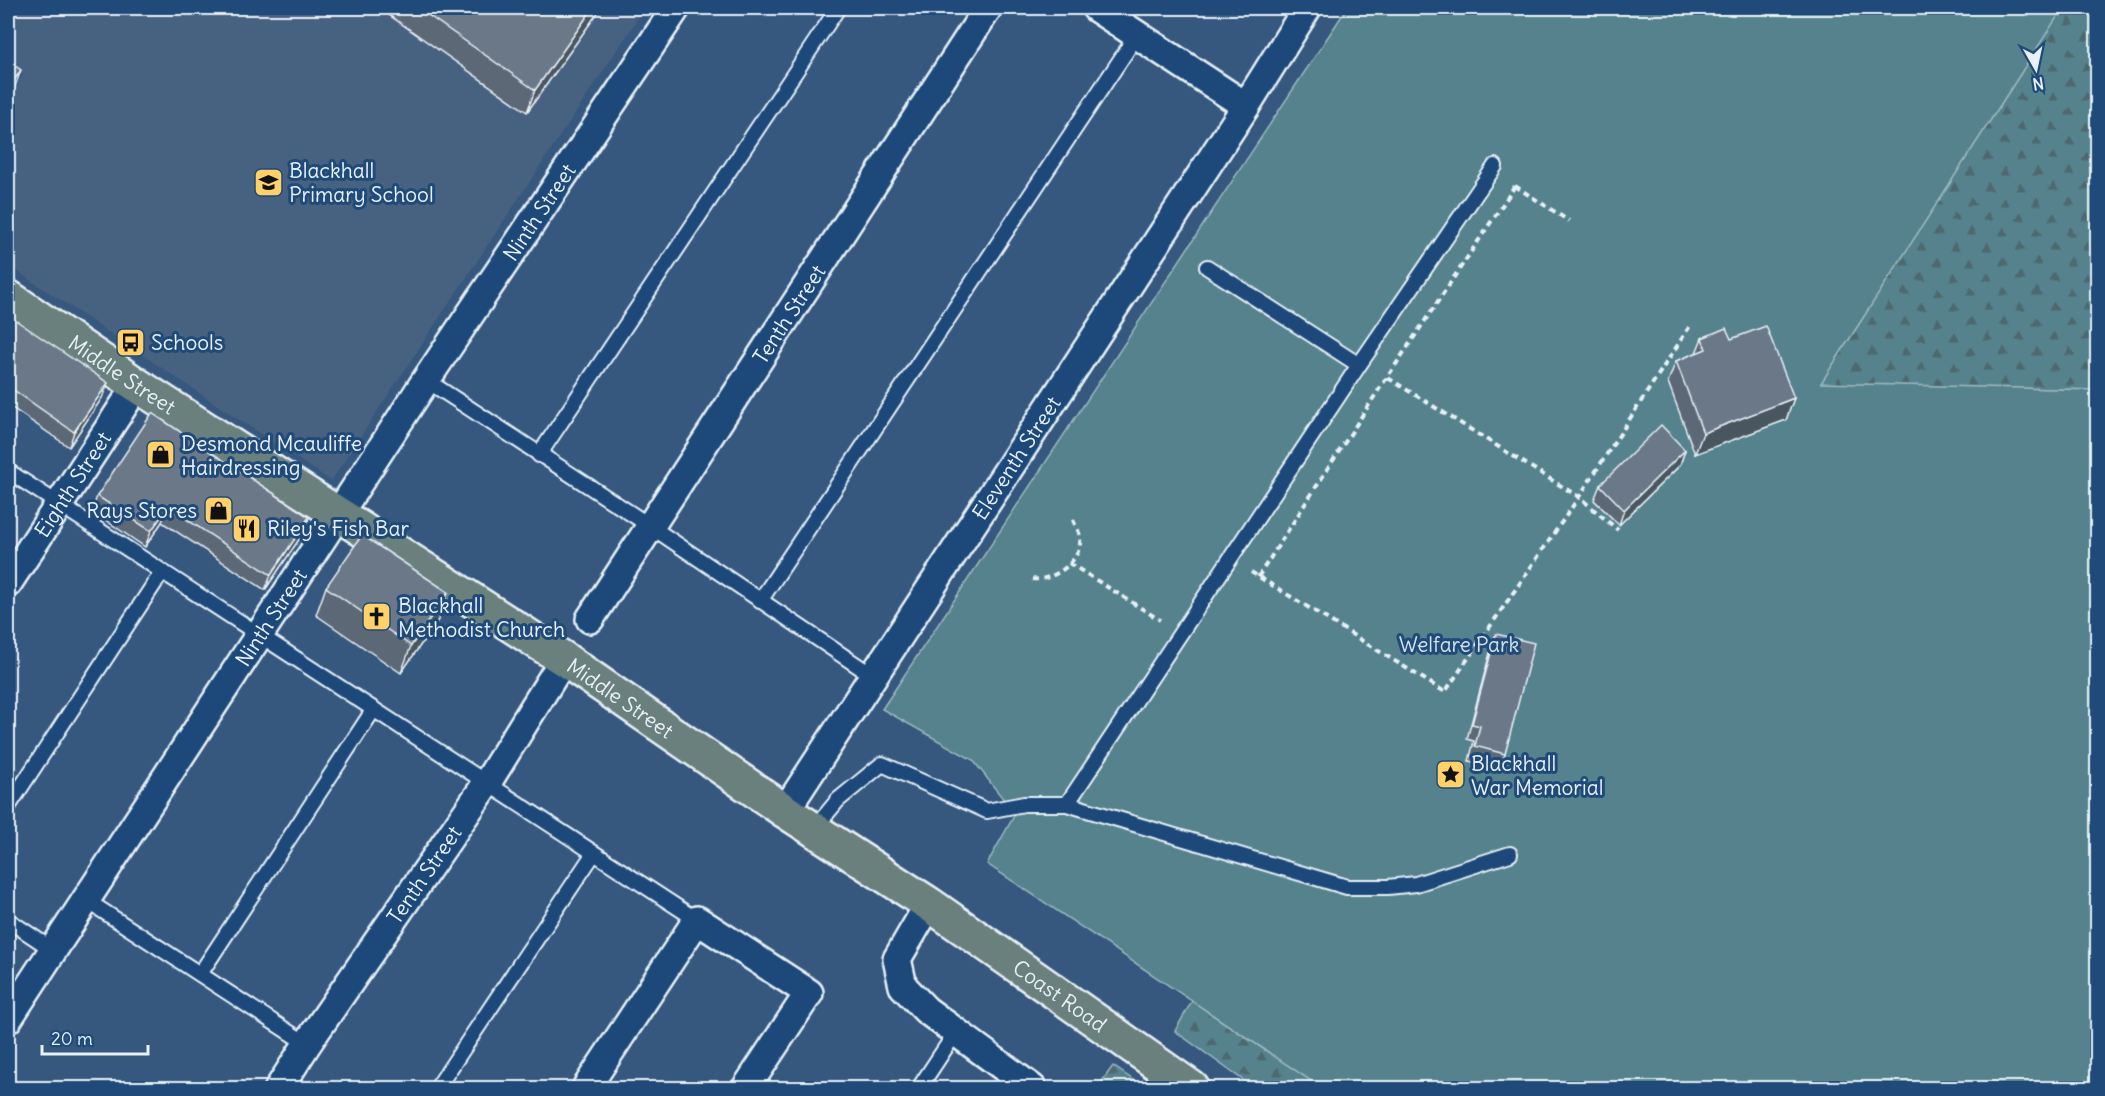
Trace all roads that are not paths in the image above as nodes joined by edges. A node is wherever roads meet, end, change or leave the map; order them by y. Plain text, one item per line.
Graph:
1 (676, 8) edge
2 (838, 8) edge
3 (988, 8) edge
4 (1096, 8) edge
5 (1307, 8) edge
6 (1137, 35) junction
7 (1246, 106) junction
8 (1492, 170) road end
9 (1207, 267) dead end
10 (8, 297) edge
11 (1359, 364) junction
12 (426, 380) junction
13 (137, 385) junction
14 (539, 455) junction
15 (8, 471) edge
16 (59, 504) junction
17 (338, 514) junction
18 (650, 526) junction
19 (162, 572) junction
20 (8, 583) edge
21 (760, 601) junction
22 (590, 619) dead end
23 (259, 635) junction
24 (564, 659) junction
25 (873, 676) junction
26 (374, 710) junction
27 (487, 783) junction
28 (1067, 804) junction
29 (8, 807) edge
30 (785, 812) junction
31 (814, 829) junction
32 (594, 853) junction
33 (1510, 854) dead end
34 (86, 900) junction
35 (929, 904) junction
36 (8, 920) edge
37 (697, 921) junction
38 (53, 950) junction
39 (200, 975) junction
40 (8, 1019) edge
41 (956, 1032) junction
42 (307, 1044) junction
43 (279, 1089) edge
44 (437, 1089) edge
45 (586, 1089) edge
46 (746, 1089) edge
47 (919, 1089) edge
48 (1032, 1089) edge
49 (1192, 1089) edge

1 - 12 street, Ninth Street
2 - 14 lane
3 - 18 street, Tenth Street
4 - 6 street
5 - 7 street, Eleventh Street
6 - 7 street
6 - 21 lane
7 - 25 street, Eleventh Street
8 - 11 lane
9 - 11 lane
10 - 13 main road, Middle Street
11 - 28 lane
12 - 14 lane
12 - 17 street, Ninth Street
13 - 16 street, Eighth Street
13 - 17 main road, Middle Street
14 - 18 lane
15 - 16 lane
16 - 19 lane
16 - 20 street, Eighth Street
17 - 23 street, Ninth Street
17 - 24 main road, Middle Street
18 - 21 lane
18 - 22 street, Tenth Street
19 - 23 lane
19 - 29 lane
21 - 25 lane
23 - 26 lane
23 - 34 street, Ninth Street
24 - 27 street, Tenth Street
24 - 30 main road, Middle Street
25 - 30 street, Eleventh Street
26 - 27 lane
26 - 39 lane
27 - 32 lane
27 - 42 street, Tenth Street
28 - 31 lane
28 - 33 lane
30 - 31 main road, Middle Street
31 - 35 main road, Middle Street
32 - 37 lane
32 - 44 lane
34 - 38 street, Ninth Street
34 - 39 lane
35 - 41 street
35 - 49 main road, Coast Road
36 - 38 lane
37 - 45 street
37 - 46 street
38 - 40 street, Ninth Street
39 - 42 lane
41 - 47 lane
41 - 48 street
42 - 43 street, Tenth Street

